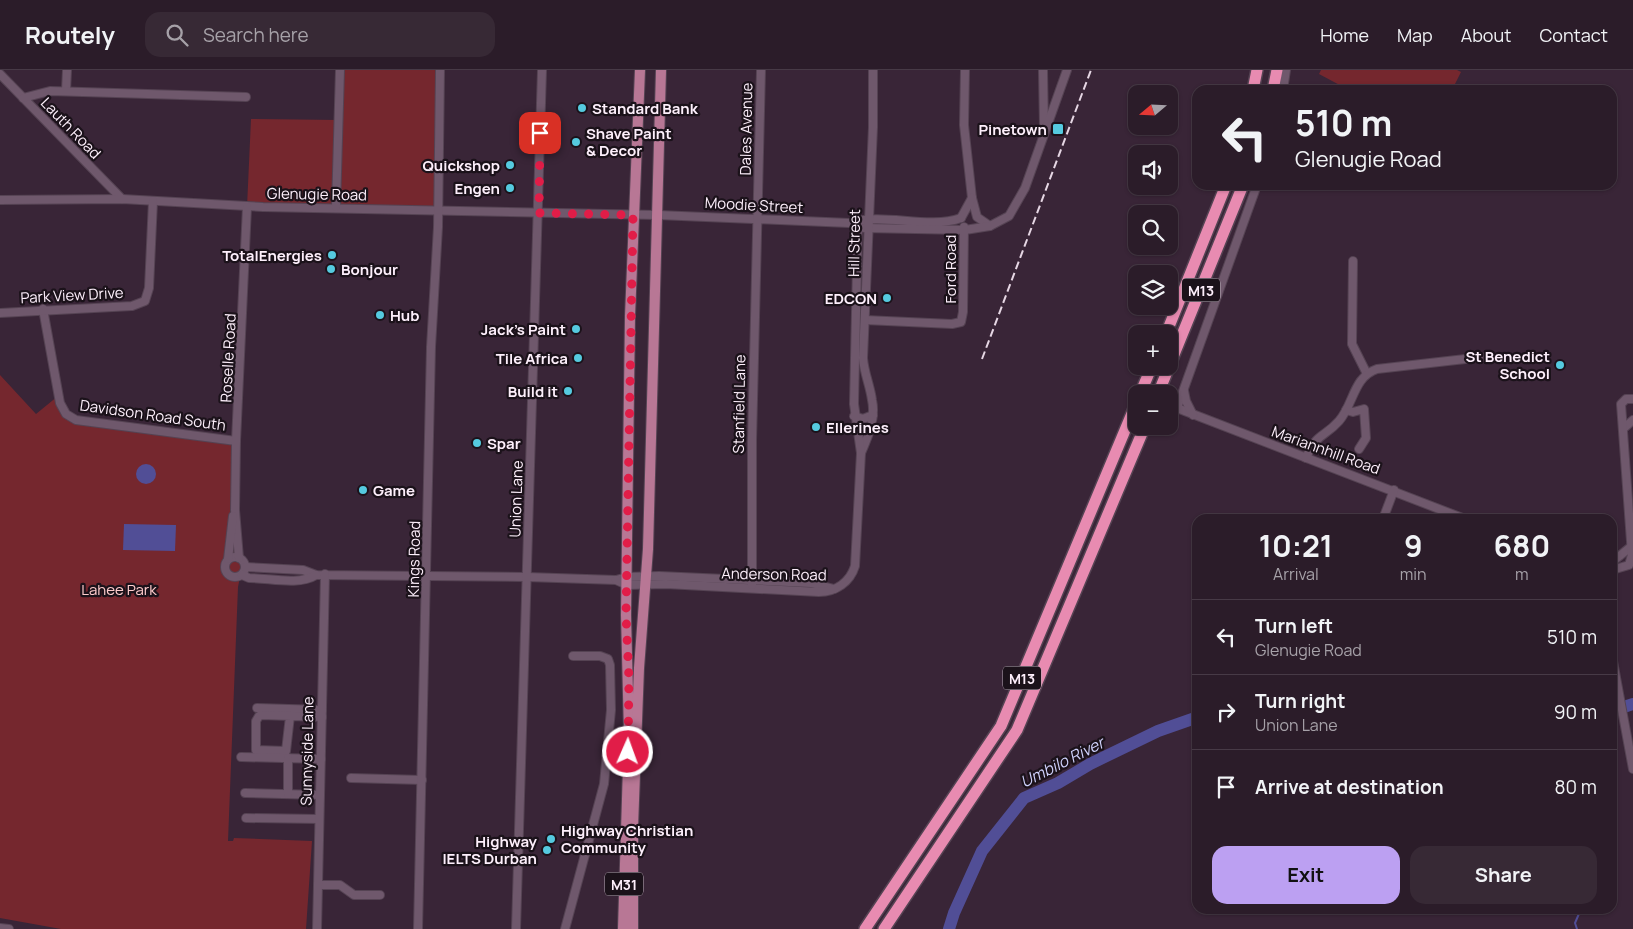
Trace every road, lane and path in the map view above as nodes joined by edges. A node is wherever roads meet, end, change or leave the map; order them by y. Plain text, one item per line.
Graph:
1 (67, 70) edge
2 (340, 70) edge
3 (440, 70) edge
4 (542, 70) edge
5 (640, 70) edge
6 (661, 70) edge
7 (761, 70) edge
8 (873, 70) edge
9 (965, 70) edge
10 (1043, 70) edge
11 (1067, 70) edge
12 (1257, 70) edge
13 (1272, 70) edge
14 (1277, 70) edge
15 (1286, 70) edge
16 (0, 74) edge
17 (1254, 85) edge
18 (1269, 85) edge
19 (1274, 85) edge
20 (1283, 85) edge
21 (66, 91) junction
22 (246, 97) dead end
23 (23, 98) junction
24 (1044, 131) junction
25 (1224, 190) edge
26 (1241, 190) edge
27 (1255, 190) edge
28 (972, 198) junction
29 (0, 200) edge
30 (122, 200) junction
31 (154, 201) junction
32 (247, 207) junction
33 (336, 207) junction
34 (438, 211) junction
35 (539, 213) junction
36 (633, 215) junction
37 (658, 215) junction
38 (961, 218) junction
39 (758, 219) junction
40 (869, 220) junction
41 (858, 224) junction
42 (990, 226) junction
43 (869, 228) junction
44 (964, 230) junction
45 (1353, 261) dead end
46 (43, 310) junction
47 (0, 313) edge
48 (865, 320) junction
49 (1170, 325) edge
50 (1483, 357) dead end
51 (1367, 374) junction
52 (1162, 385) edge
53 (1184, 389) junction
54 (1633, 399) edge
55 (1346, 410) junction
56 (873, 415) junction
57 (854, 416) junction
58 (1194, 416) junction
59 (1633, 420) edge
60 (1128, 423) edge
61 (1624, 428) junction
62 (1141, 435) edge
63 (236, 441) junction
64 (1359, 449) dead end
65 (1629, 452) edge
66 (861, 453) junction
67 (1306, 458) junction
68 (1394, 490) junction
69 (235, 510) junction
70 (1385, 514) edge
71 (1453, 514) edge
72 (1633, 545) edge
73 (239, 558) junction
74 (1617, 558) edge
75 (228, 559) junction
76 (245, 567) junction
77 (1626, 568) junction
78 (1617, 569) edge
79 (1633, 573) edge
80 (325, 574) junction
81 (242, 575) junction
82 (316, 575) junction
83 (428, 575) junction
84 (527, 577) junction
85 (627, 581) junction
86 (646, 581) junction
87 (752, 585) junction
88 (834, 589) joint
89 (573, 656) dead end
90 (1617, 682) edge
91 (257, 708) dead end
92 (322, 713) junction
93 (290, 716) junction
94 (241, 757) dead end
95 (288, 758) junction
96 (321, 759) junction
97 (1633, 769) edge
98 (351, 778) dead end
99 (422, 780) junction
100 (246, 793) dead end
101 (288, 794) junction
102 (320, 794) junction
103 (246, 818) dead end
104 (319, 819) junction
105 (318, 886) junction
106 (380, 895) dead end
107 (887, 926) edge
108 (0, 928) edge
109 (9, 929) edge
110 (317, 929) edge
111 (418, 929) edge
112 (516, 929) edge
113 (565, 929) edge
114 (623, 929) edge
115 (633, 929) edge
116 (864, 929) edge

1 - 21 street
2 - 33 street
3 - 34 street, Kings Road
4 - 35 street, Union Lane
5 - 36 main road, M31
6 - 37 main road, M31
7 - 39 street, Dales Avenue
8 - 40 street, Hill Street
9 - 28 street
10 - 24 street
11 - 24 street
12 - 17 highway
13 - 18 highway
14 - 19 highway
15 - 20 street
16 - 23 street, Lauth Road
21 - 22 street
21 - 23 street
23 - 30 street, Lauth Road
24 - 42 street
25 - 49 highway, M13
26 - 52 highway, M13
27 - 53 street
28 - 38 street
28 - 42 street
29 - 30 street, Glenugie Road
30 - 31 street, Glenugie Road
31 - 32 street, Glenugie Road
31 - 46 street, Park View Drive
32 - 33 street, Glenugie Road
32 - 63 street, Roselle Road
33 - 34 street, Glenugie Road
34 - 35 street, Glenugie Road
34 - 83 street, Kings Road
35 - 36 street, Glenugie Road
35 - 84 street, Union Lane
36 - 37 street, Moodie Street
36 - 85 main road, M31
37 - 39 street, Moodie Street
37 - 86 main road, M31
38 - 40 street
38 - 44 street, Ford Road
39 - 41 street, Moodie Street
39 - 87 street, Stanfield Lane
40 - 41 street
40 - 43 street, Hill Street
41 - 43 street
41 - 57 street, Hill Street
42 - 44 street
43 - 44 street
43 - 48 street, Hill Street
44 - 48 street, Ford Road
45 - 51 street
46 - 47 street, Park View Drive
46 - 63 street, Davidson Road South
48 - 56 street, Hill Street
50 - 51 street
51 - 55 street
53 - 58 street
53 - 58 street, Mariannhill Road
54 - 61 street
55 - 64 street
55 - 67 street
56 - 57 street
56 - 66 street, Hill Street
57 - 66 street, Hill Street
58 - 67 street, Mariannhill Road
59 - 61 street
60 - 116 highway, M13
61 - 65 street
62 - 107 highway, M13
63 - 69 street, Roselle Road
65 - 72 street
66 - 88 street, Hill Street
67 - 68 street, Mariannhill Road
68 - 70 street
68 - 71 street, Mariannhill Road
69 - 73 street, Roselle Road
69 - 75 street, Roselle Road
72 - 74 street
72 - 77 street
73 - 75 street
73 - 76 street
75 - 81 street
76 - 81 street
76 - 82 street, Anderson Road
77 - 78 street
77 - 79 street
80 - 82 street, Anderson Road
80 - 83 street, Anderson Road
80 - 92 street, Sunnyside Lane
81 - 82 street, Anderson Road
83 - 84 street, Anderson Road
83 - 99 street, Kings Road
84 - 85 street, Anderson Road
84 - 112 street, Union Lane
85 - 86 street, Anderson Road
85 - 114 main road, M31
86 - 87 street, Anderson Road
86 - 115 main road, M31
87 - 88 street, Anderson Road
89 - 113 street
90 - 97 street
91 - 92 street
92 - 93 street
92 - 96 street, Sunnyside Lane
93 - 93 street
94 - 95 street
95 - 96 street
95 - 101 street
96 - 102 street, Sunnyside Lane
98 - 99 street
99 - 111 street, Kings Road
100 - 101 street
101 - 102 street
102 - 104 street, Sunnyside Lane
103 - 104 street
104 - 105 street, Sunnyside Lane
105 - 106 street
105 - 110 street, Sunnyside Lane
108 - 109 street

